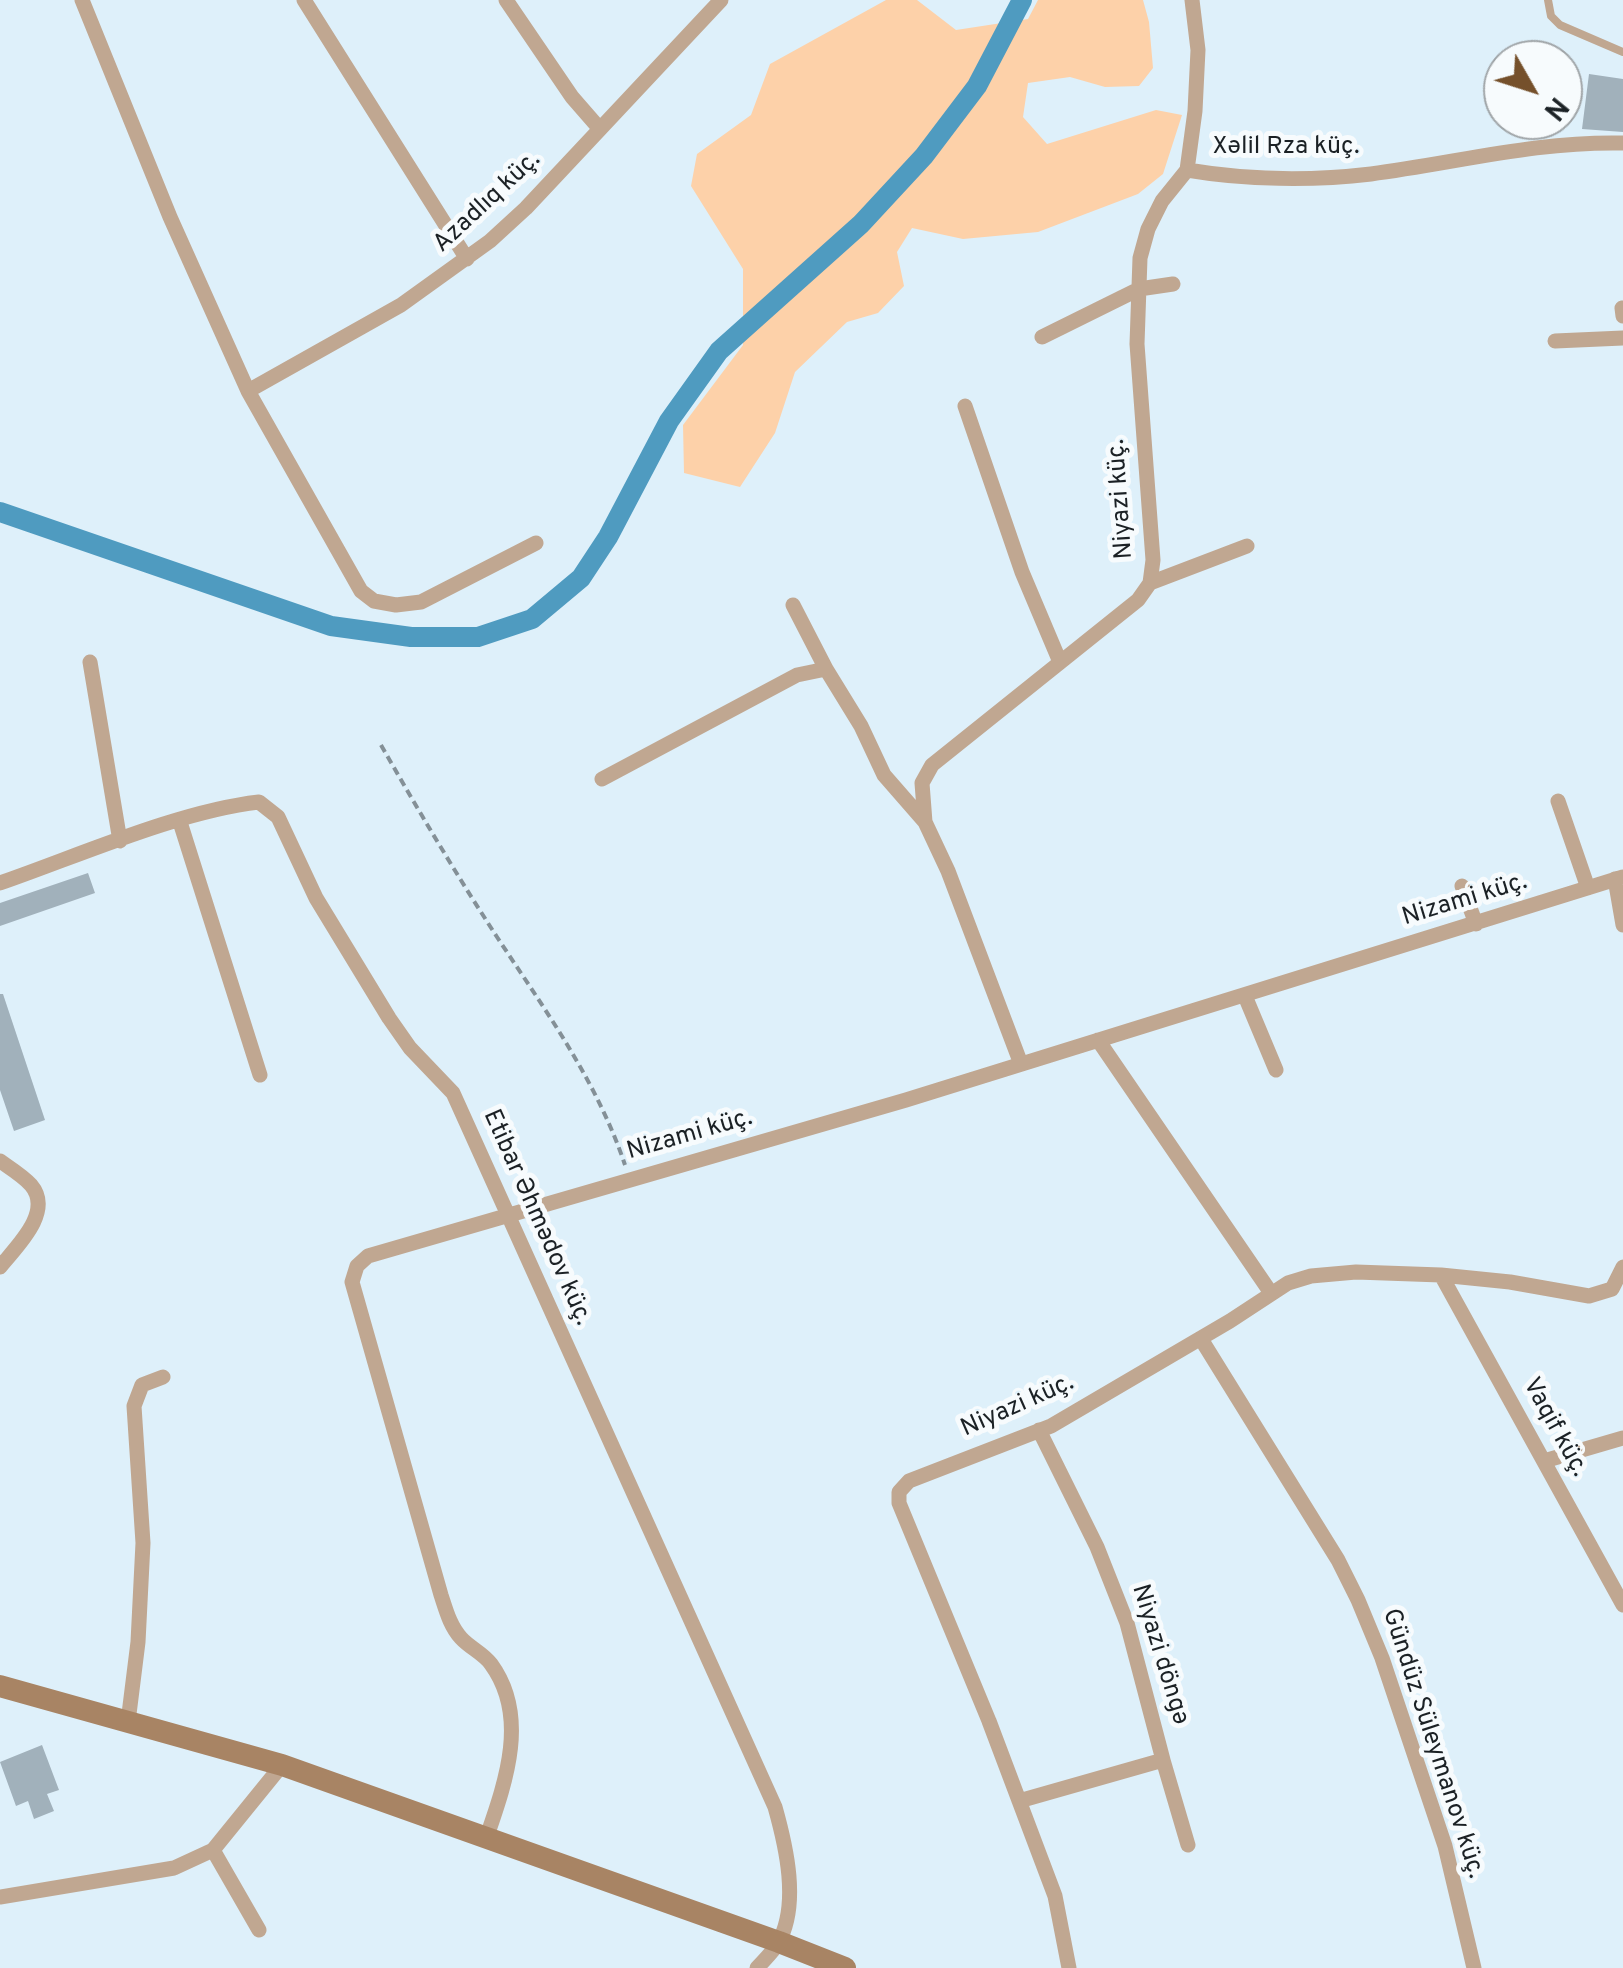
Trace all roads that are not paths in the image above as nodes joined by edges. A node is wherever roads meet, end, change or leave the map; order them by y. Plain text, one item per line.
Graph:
1 (82, 0) edge
2 (304, 0) edge
3 (506, 0) edge
4 (1192, 0) edge
5 (1548, 0) edge
6 (715, 2) edge
7 (1623, 52) edge
8 (600, 128) junction
9 (1623, 143) edge
10 (1187, 170) junction
11 (467, 259) junction
12 (1173, 284) dead end
13 (1139, 289) junction
14 (1622, 308) edge
15 (1623, 316) edge
16 (1042, 336) dead end
17 (1623, 338) edge
18 (1554, 341) dead end
19 (248, 392) junction
20 (965, 406) dead end
21 (536, 542) dead end
22 (1247, 546) dead end
23 (1150, 582) junction
24 (793, 604) dead end
25 (90, 662) dead end
26 (1060, 662) junction
27 (826, 668) junction
28 (602, 779) dead end
29 (1558, 801) dead end
30 (180, 822) junction
31 (924, 822) junction
32 (120, 841) junction
33 (1619, 878) edge
34 (0, 883) edge
35 (1462, 886) dead end
36 (1588, 888) junction
37 (1476, 924) junction
38 (1623, 925) edge
39 (1245, 996) junction
40 (1098, 1040) junction
41 (1021, 1064) junction
42 (1276, 1070) dead end
43 (260, 1074) dead end
44 (0, 1160) edge
45 (506, 1214) junction
46 (0, 1267) edge
47 (1623, 1267) edge
48 (1441, 1276) junction
49 (1271, 1293) junction
50 (1201, 1339) junction
51 (162, 1377) dead end
52 (1040, 1430) junction
53 (1623, 1438) edge
54 (1544, 1462) junction
55 (1621, 1596) edge
56 (0, 1686) edge
57 (128, 1722) junction
58 (1163, 1760) junction
59 (282, 1765) junction
60 (1018, 1801) junction
61 (487, 1836) junction
62 (1188, 1844) dead end
63 (213, 1850) junction
64 (0, 1897) edge
65 (259, 1930) dead end
66 (780, 1942) junction
67 (757, 1968) edge
68 (844, 1968) edge
69 (1069, 1968) edge
70 (1474, 1968) edge

1 - 19 street
2 - 11 street
3 - 8 street
4 - 10 street, Niyazi küç.
5 - 7 lane
6 - 8 street, Azadlıq küç.
8 - 11 street, Azadlıq küç.
9 - 10 street, Xəlil Rza küç.
10 - 13 street, Niyazi küç.
11 - 19 street, Azadlıq küç.
12 - 13 street
13 - 16 street
13 - 23 street, Niyazi küç.
14 - 15 street
17 - 18 street
19 - 21 street
20 - 26 street
22 - 23 street
23 - 26 street, Niyazi küç.
24 - 27 street
25 - 32 street
26 - 31 street, Niyazi küç.
27 - 28 street
27 - 31 street
29 - 36 street
30 - 32 street, Etibar Əhmədov küç.
30 - 43 street
30 - 45 street, Etibar Əhmədov küç.
31 - 41 street
32 - 34 street, Etibar Əhmədov küç.
33 - 36 street, Nizami küç.
33 - 38 street
35 - 37 street
36 - 37 street, Nizami küç.
37 - 39 street, Nizami küç.
39 - 40 street, Nizami küç.
39 - 42 street
40 - 41 street, Nizami küç.
40 - 49 street
41 - 45 street, Nizami küç.
44 - 46 street
45 - 61 street, Nizami küç.
45 - 66 street, Etibar Əhmədov küç.
47 - 48 street, Niyazi küç.
48 - 49 street, Niyazi küç.
48 - 54 street, Vaqif küç.
49 - 50 street, Niyazi küç.
50 - 52 street, Niyazi küç.
50 - 70 street, Gündüz Süleymanov küç.
51 - 57 street
52 - 58 street, Niyazi döngə
52 - 60 street, Niyazi küç.
53 - 54 street
54 - 55 street, Vaqif küç.
56 - 57 street
57 - 59 street
58 - 60 street, Niyazi döngə
58 - 62 street
59 - 61 street
59 - 63 street
60 - 69 street, Niyazi küç.
61 - 66 street
63 - 64 street
63 - 65 street
66 - 67 street
66 - 68 street

